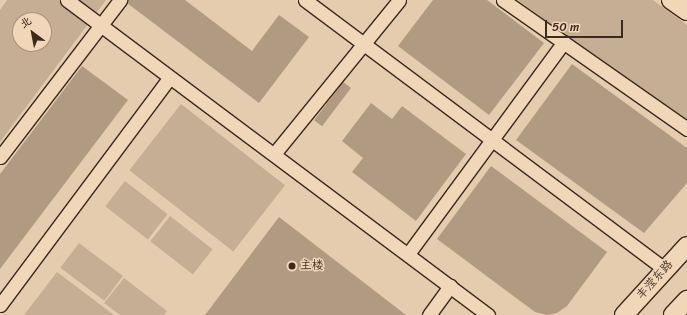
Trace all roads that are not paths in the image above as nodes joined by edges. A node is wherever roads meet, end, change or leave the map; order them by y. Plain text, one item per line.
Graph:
1 (67, 0) edge
2 (120, 0) edge
3 (305, 0) edge
4 (399, 0) edge
5 (503, 0) edge
6 (672, 0) edge
7 (687, 11) edge
8 (100, 25) junction
9 (564, 42) junction
10 (363, 45) junction
11 (169, 78) junction
12 (687, 129) edge
13 (493, 139) junction
14 (274, 154) junction
15 (0, 157) edge
16 (687, 246) edge
17 (408, 254) junction
18 (666, 269) junction
19 (450, 286) junction
20 (687, 300) edge
21 (0, 305) edge
22 (429, 315) edge
23 (488, 315) edge
24 (624, 315) edge
25 (673, 315) edge

1 - 8 street
2 - 8 street
3 - 10 street
4 - 10 street
5 - 9 street
6 - 7 street
8 - 11 street
8 - 15 street
9 - 12 street
9 - 13 street
10 - 13 street
10 - 14 street
11 - 14 street
11 - 21 street
13 - 17 street
13 - 18 street
14 - 17 street
16 - 18 street, 丰滢东路
17 - 19 street
18 - 24 street, 丰滢东路
19 - 22 street
19 - 23 street
20 - 25 street

